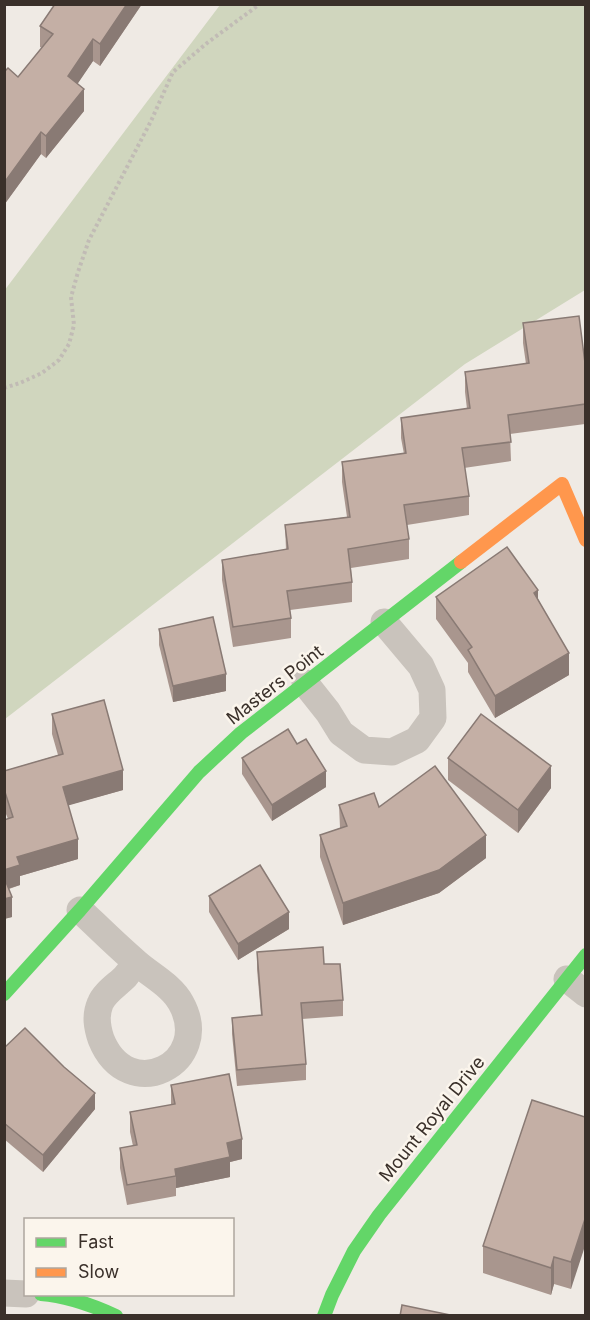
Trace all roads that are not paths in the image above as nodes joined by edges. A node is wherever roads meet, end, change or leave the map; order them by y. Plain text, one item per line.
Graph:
1 (585, 540) edge
2 (384, 622) junction
3 (305, 683) junction
4 (80, 910) junction
5 (585, 955) edge
6 (136, 963) dead end
7 (576, 986) edge
8 (4, 994) edge
9 (4, 1293) edge
10 (24, 1294) edge
11 (57, 1296) edge
12 (116, 1316) edge
13 (324, 1316) edge

1 - 2 street, Masters Point
2 - 3 street, Masters Point
2 - 3 street
3 - 4 street, Masters Point
4 - 6 street
4 - 8 street, Masters Point
5 - 7 street, Mount Royal Drive
7 - 13 street, Mount Royal Drive
9 - 10 street
11 - 12 street

